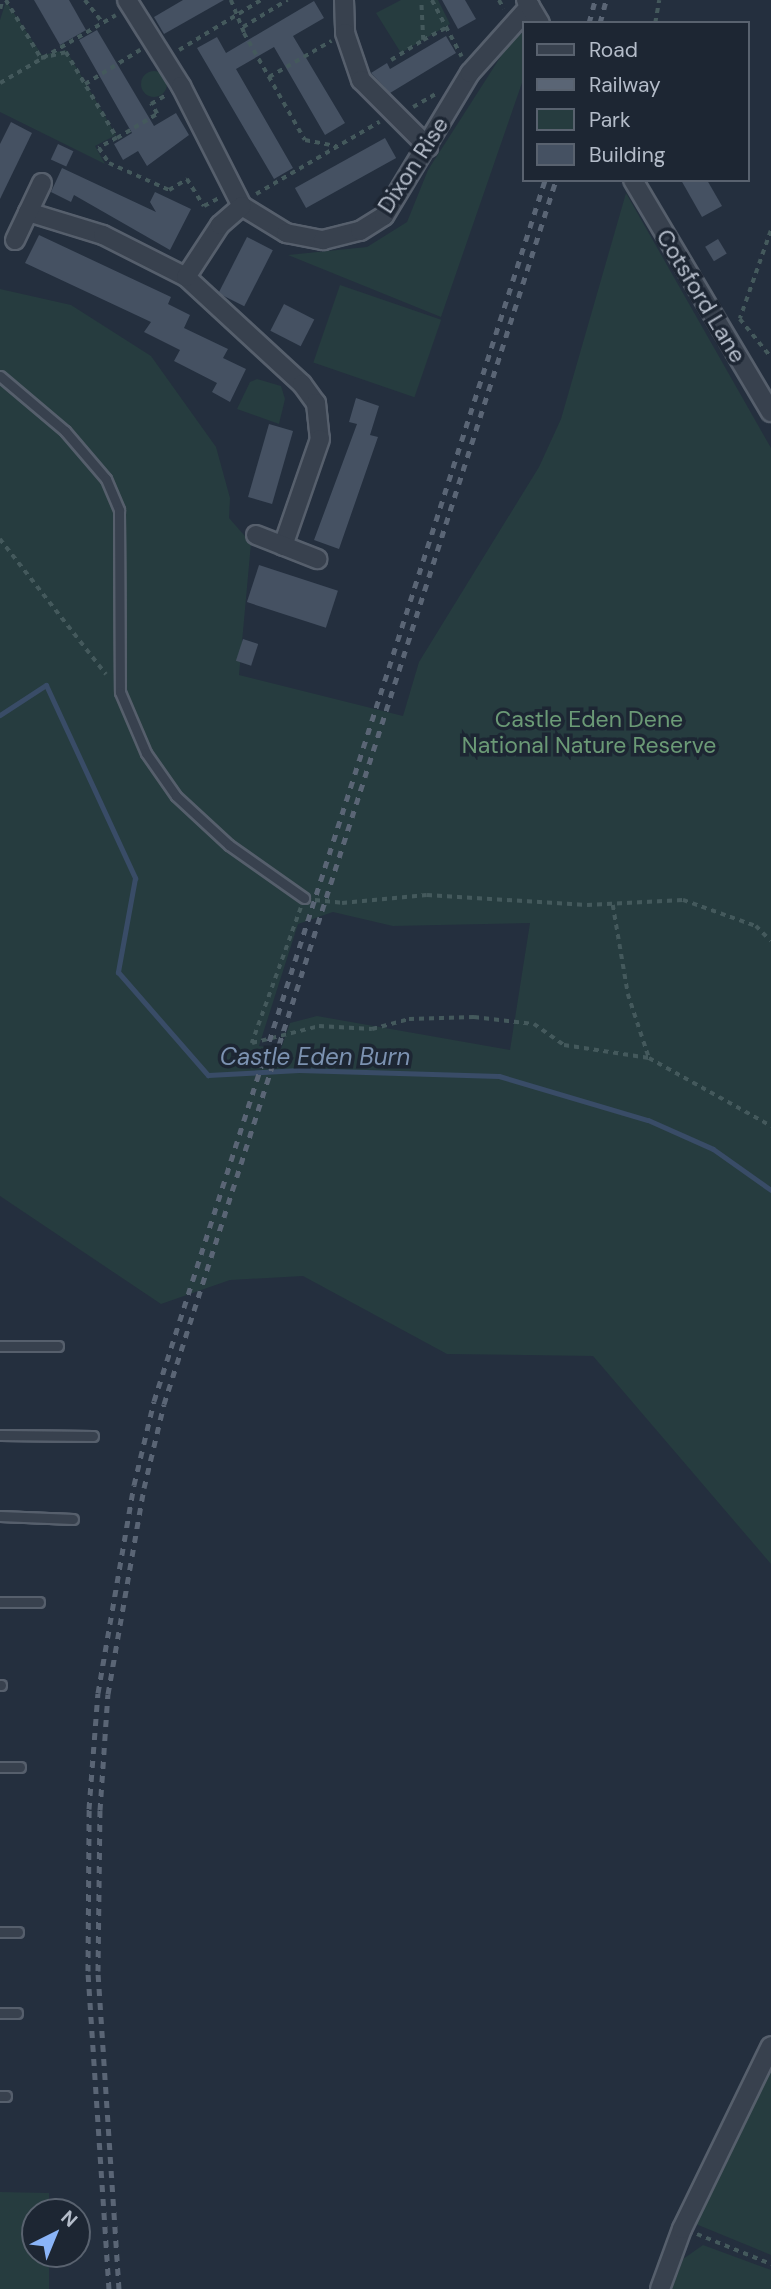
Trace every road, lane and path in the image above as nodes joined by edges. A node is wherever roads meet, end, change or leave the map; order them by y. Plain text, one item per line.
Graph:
1 (4, 0) edge
2 (85, 0) edge
3 (231, 0) edge
4 (261, 0) edge
5 (286, 0) edge
6 (344, 0) edge
7 (421, 0) edge
8 (432, 0) edge
9 (659, 0) edge
10 (128, 3) edge
11 (528, 3) edge
12 (0, 9) edge
13 (239, 13) junction
14 (539, 21) edge
15 (655, 21) edge
16 (103, 22) junction
17 (243, 27) junction
18 (446, 28) junction
19 (345, 33) junction
20 (424, 40) junction
21 (152, 42) junction
22 (62, 46) junction
23 (66, 52) junction
24 (41, 58) junction
25 (164, 60) junction
26 (391, 61) dead end
27 (470, 73) junction
28 (270, 77) junction
29 (0, 83) edge
30 (85, 84) junction
31 (181, 86) junction
32 (395, 116) junction
33 (117, 138) junction
34 (336, 146) junction
35 (428, 147) junction
36 (634, 182) edge
37 (43, 183) dead end
38 (238, 200) junction
39 (28, 212) junction
40 (771, 232) edge
41 (15, 240) dead end
42 (186, 277) junction
43 (771, 357) edge
44 (0, 376) edge
45 (771, 412) edge
46 (256, 535) dead end
47 (0, 539) edge
48 (284, 546) junction
49 (317, 559) dead end
50 (120, 692) junction
51 (304, 898) junction
52 (613, 905) junction
53 (771, 941) edge
54 (649, 1058) junction
55 (771, 1126) edge
56 (0, 1346) edge
57 (58, 1346) dead end
58 (0, 1435) edge
59 (93, 1436) dead end
60 (0, 1516) edge
61 (73, 1519) dead end
62 (0, 1602) edge
63 (39, 1602) dead end
64 (0, 1767) edge
65 (20, 1767) dead end
66 (0, 1932) edge
67 (18, 1932) dead end
68 (0, 2013) edge
69 (17, 2013) dead end
70 (771, 2046) edge
71 (682, 2228) junction
72 (771, 2264) edge
73 (660, 2289) edge

1 - 12 path
1 - 24 path
2 - 16 path
3 - 13 path
4 - 13 path
5 - 17 path
6 - 19 street
7 - 20 path
8 - 18 path
9 - 15 path
10 - 16 path
10 - 21 street
11 - 14 street
11 - 27 street, Dixon Rise
13 - 17 path
13 - 25 path
16 - 22 path
17 - 28 path
18 - 20 path
18 - 27 path
19 - 28 path
19 - 32 street
20 - 26 path
21 - 25 street
21 - 30 path
22 - 23 path
22 - 24 path
23 - 24 path
23 - 30 path
24 - 29 path
25 - 31 street
27 - 32 path
27 - 35 street, Dixon Rise
28 - 34 path
30 - 33 path
31 - 33 path
31 - 38 street
32 - 34 path
32 - 35 street
33 - 38 path
34 - 38 path
35 - 38 street, Dixon Rise
36 - 45 street, Cotsford Lane
37 - 39 street
38 - 42 street
39 - 41 street
39 - 42 street
40 - 43 path
42 - 48 street
44 - 50 lane
46 - 48 street
47 - 50 path
48 - 49 street
50 - 51 lane
51 - 52 path
51 - 54 path
52 - 53 path
52 - 54 path
54 - 55 path
56 - 57 lane
58 - 59 lane
60 - 61 lane
62 - 63 lane
64 - 65 lane
66 - 67 lane
68 - 69 lane
70 - 71 street
71 - 72 path
71 - 73 street

